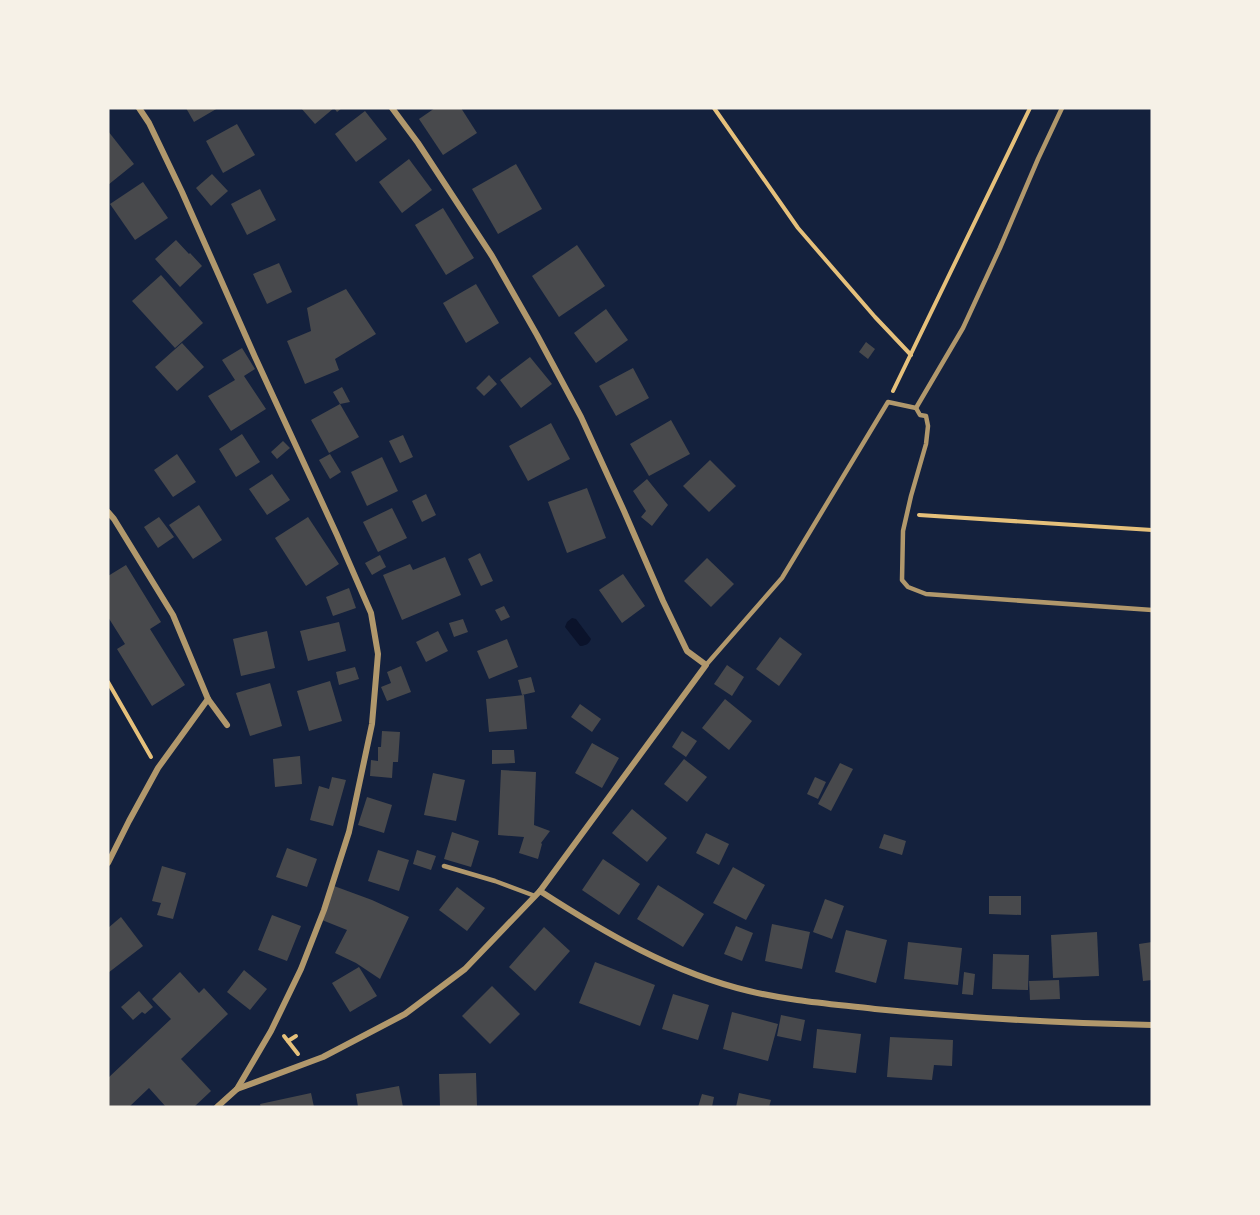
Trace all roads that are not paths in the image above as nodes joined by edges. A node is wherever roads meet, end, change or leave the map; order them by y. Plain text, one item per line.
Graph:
1 (139, 108) edge
2 (392, 108) edge
3 (1062, 108) edge
4 (916, 408) junction
5 (108, 513) edge
6 (1152, 610) edge
7 (706, 665) junction
8 (208, 699) junction
9 (227, 725) dead end
10 (108, 863) edge
11 (444, 866) dead end
12 (538, 894) junction
13 (1152, 1025) edge
14 (237, 1089) junction
15 (218, 1107) edge

1 - 14 street
2 - 7 street
3 - 4 lane
4 - 6 lane
4 - 7 lane
5 - 8 street
7 - 12 street
8 - 9 street
8 - 10 street
11 - 12 lane
12 - 13 street
12 - 14 street
14 - 15 street

